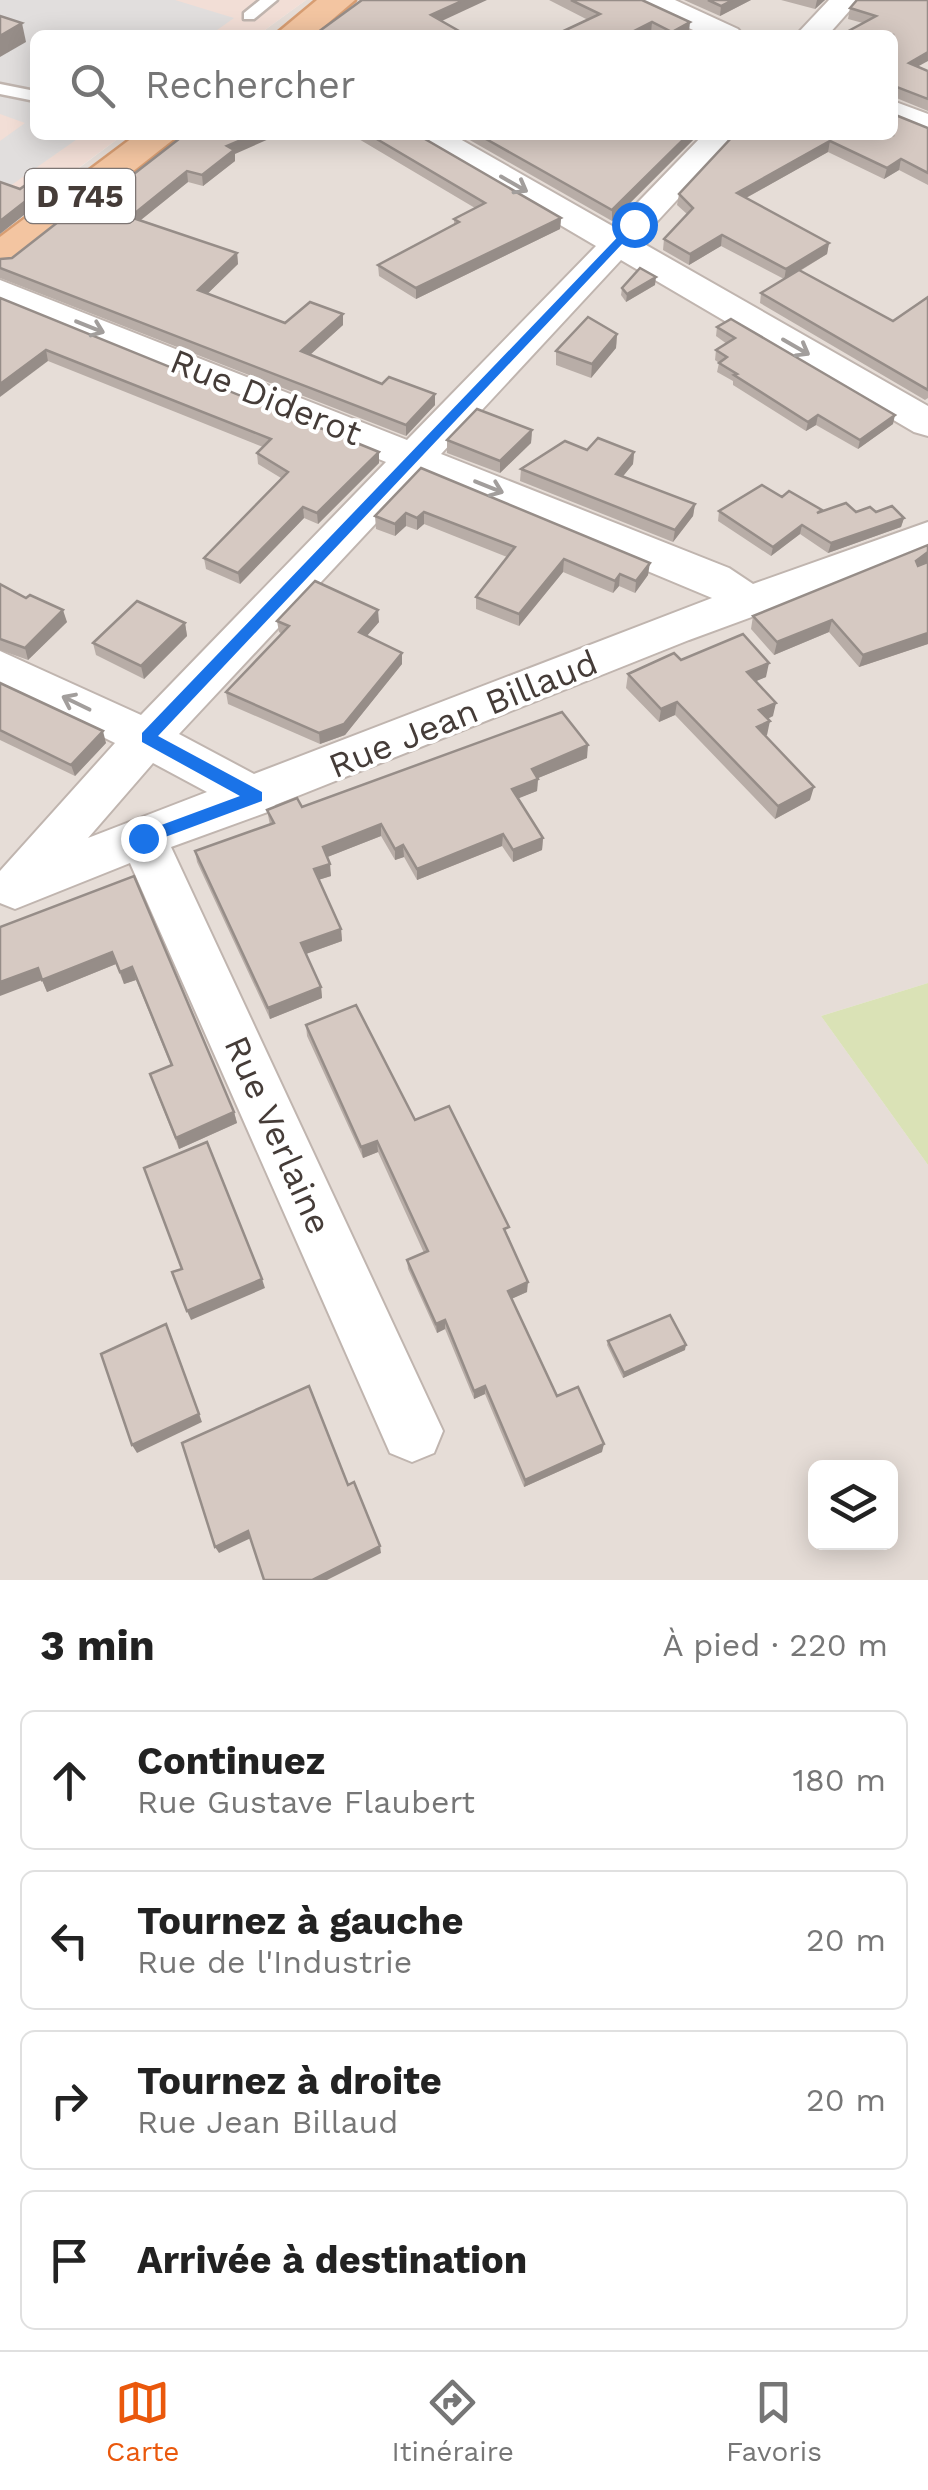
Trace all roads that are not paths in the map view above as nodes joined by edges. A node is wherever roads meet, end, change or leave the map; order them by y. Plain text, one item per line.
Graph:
1 (270, 0) edge
2 (338, 0) edge
3 (651, 0) edge
4 (845, 0) edge
5 (249, 16) dead end
6 (299, 30) edge
7 (717, 30) edge
8 (816, 30) edge
9 (0, 89) edge
10 (30, 95) edge
11 (898, 112) edge
12 (928, 126) edge
13 (153, 140) edge
14 (439, 140) edge
15 (717, 140) edge
16 (616, 243) junction
17 (0, 256) edge
18 (0, 290) edge
19 (928, 424) edge
20 (414, 456) junction
21 (928, 536) edge
22 (750, 602) junction
23 (0, 667) edge
24 (147, 738) junction
25 (256, 796) junction
26 (143, 838) junction
27 (7, 891) edge
28 (412, 1431) dead end

1 - 5 lane
2 - 6 main road
3 - 7 street
4 - 8 street
9 - 10 lane
11 - 12 street
13 - 17 main road, D 745
14 -> 16 street
15 - 16 street
16 -> 19 street
16 - 20 street
18 -> 20 street, Rue Diderot
20 -> 22 street, Rue Diderot
20 - 24 street
21 - 22 street, Rue Jean Billaud
22 - 25 street, Rue Jean Billaud
24 -> 23 street
24 - 25 street
24 - 27 street
25 - 26 street, Rue Jean Billaud
26 - 27 street, Rue Jean Billaud
26 - 28 street, Rue Verlaine

